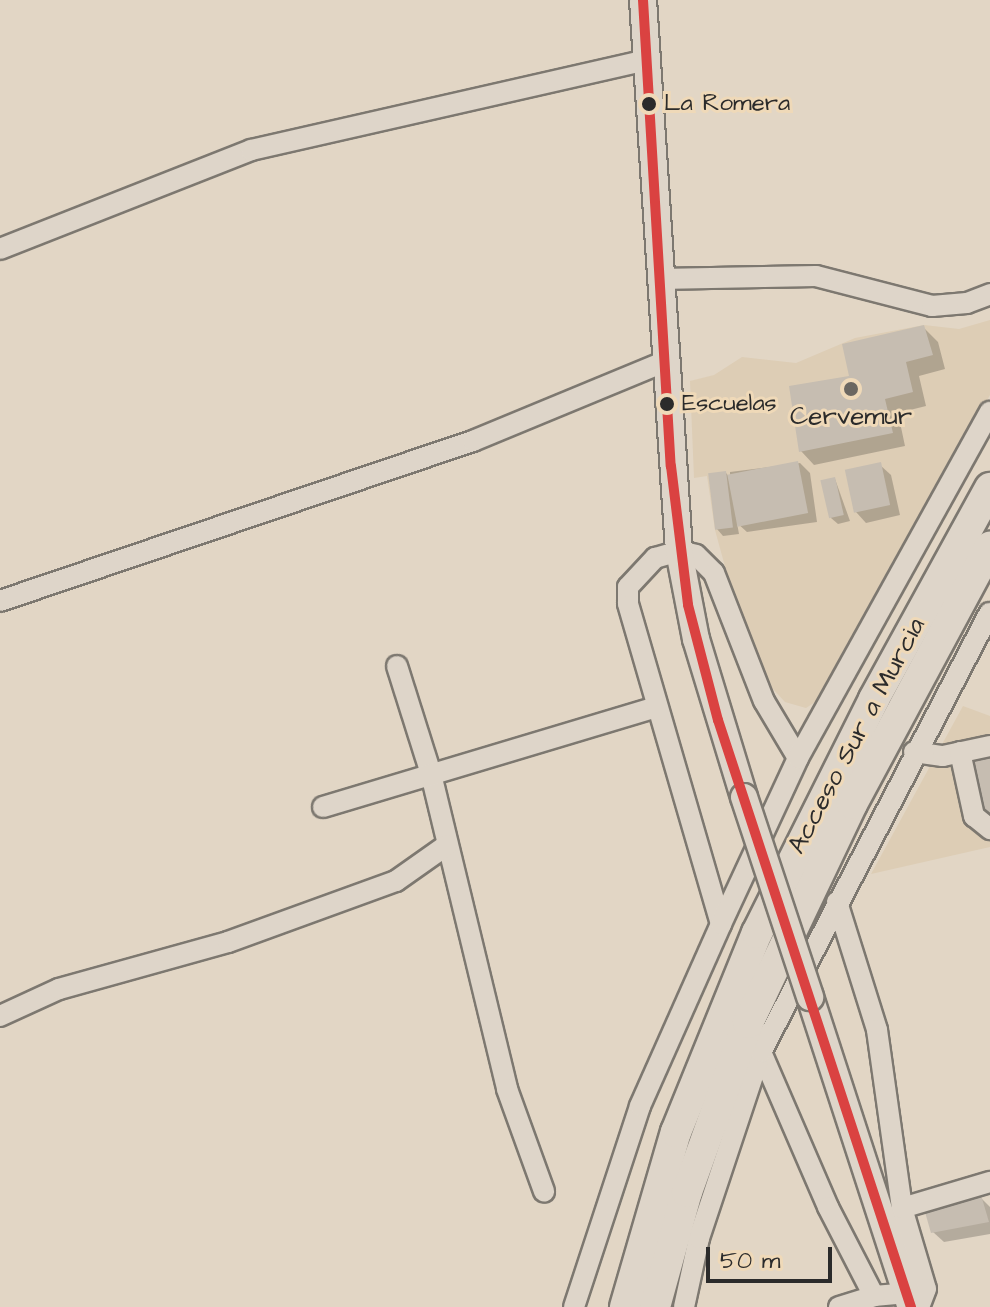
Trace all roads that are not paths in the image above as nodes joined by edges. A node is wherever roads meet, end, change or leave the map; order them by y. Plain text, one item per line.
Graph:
1 (643, 0) edge
2 (646, 60) junction
3 (0, 249) edge
4 (659, 279) junction
5 (990, 294) edge
6 (664, 362) junction
7 (990, 412) edge
8 (990, 488) edge
9 (990, 547) edge
10 (679, 551) junction
11 (0, 601) edge
12 (990, 613) edge
13 (397, 666) dead end
14 (657, 707) junction
15 (990, 746) edge
16 (914, 752) junction
17 (960, 752) junction
18 (798, 758) junction
19 (431, 774) junction
20 (323, 807) dead end
21 (990, 829) edge
22 (447, 845) junction
23 (837, 902) junction
24 (721, 924) junction
25 (0, 1016) edge
26 (761, 1052) junction
27 (990, 1182) edge
28 (544, 1191) dead end
29 (902, 1208) junction
30 (874, 1296) junction
31 (912, 1302) edge
32 (574, 1307) edge
33 (625, 1307) edge
34 (655, 1307) edge
35 (684, 1307) edge
36 (839, 1307) edge

1 - 2 main road
2 - 3 street
2 - 4 main road
4 - 5 street
4 - 6 main road
6 - 10 main road
6 - 11 street
7 - 18 street
8 - 33 highway, Acceso Sur a Murcia
9 - 34 highway, Acceso Sur a Murcia
10 - 14 street
10 - 18 street
10 - 31 main road, bridge
12 - 16 street
13 - 19 street
14 - 19 street
14 - 24 street
15 - 17 street
16 - 17 street
16 - 23 street
17 - 21 street
18 - 24 street
19 - 20 street
19 - 22 street
22 - 25 street
22 - 28 street
23 - 26 street
23 - 29 street
24 - 32 street
26 - 30 street
26 - 35 street
27 - 29 street
29 - 31 street
30 - 31 street
30 - 36 street

